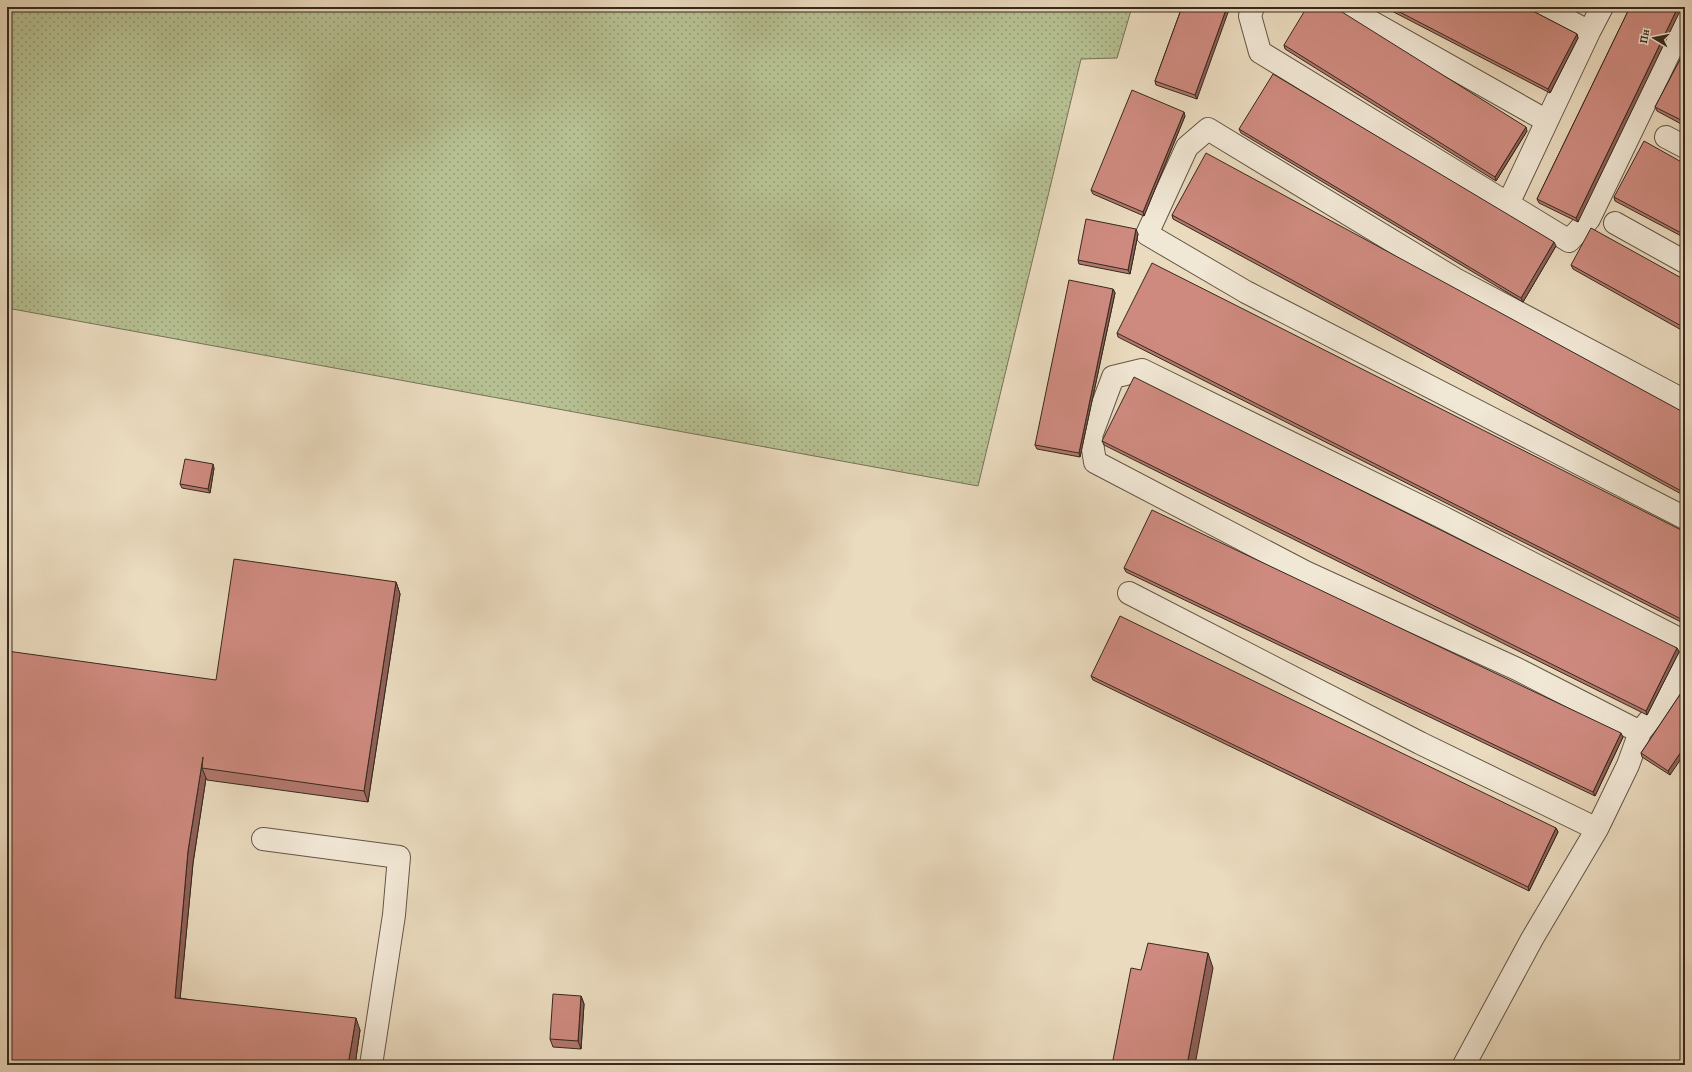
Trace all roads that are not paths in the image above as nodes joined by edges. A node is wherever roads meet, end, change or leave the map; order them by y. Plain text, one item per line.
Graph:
1 (1253, 7) edge
2 (1345, 7) edge
3 (1544, 7) edge
4 (1602, 7) edge
5 (1685, 20) edge
6 (1589, 32) junction
7 (1547, 121) junction
8 (1666, 137) dead end
9 (1685, 147) edge
10 (1508, 204) junction
11 (1615, 223) dead end
12 (1685, 262) edge
13 (1685, 401) edge
14 (1685, 518) edge
15 (1129, 593) dead end
16 (1685, 642) edge
17 (1685, 662) edge
18 (1640, 732) junction
19 (1597, 829) junction
20 (263, 839) dead end
21 (371, 1065) edge
22 (1464, 1065) edge

1 - 10 lane
2 - 7 lane
3 - 6 lane
4 - 6 lane
5 - 10 lane
6 - 7 lane
7 - 10 lane
8 - 9 lane
11 - 12 lane
13 - 14 lane
15 - 19 lane
16 - 18 lane
17 - 18 lane
18 - 19 lane
19 - 22 lane
20 - 21 lane

